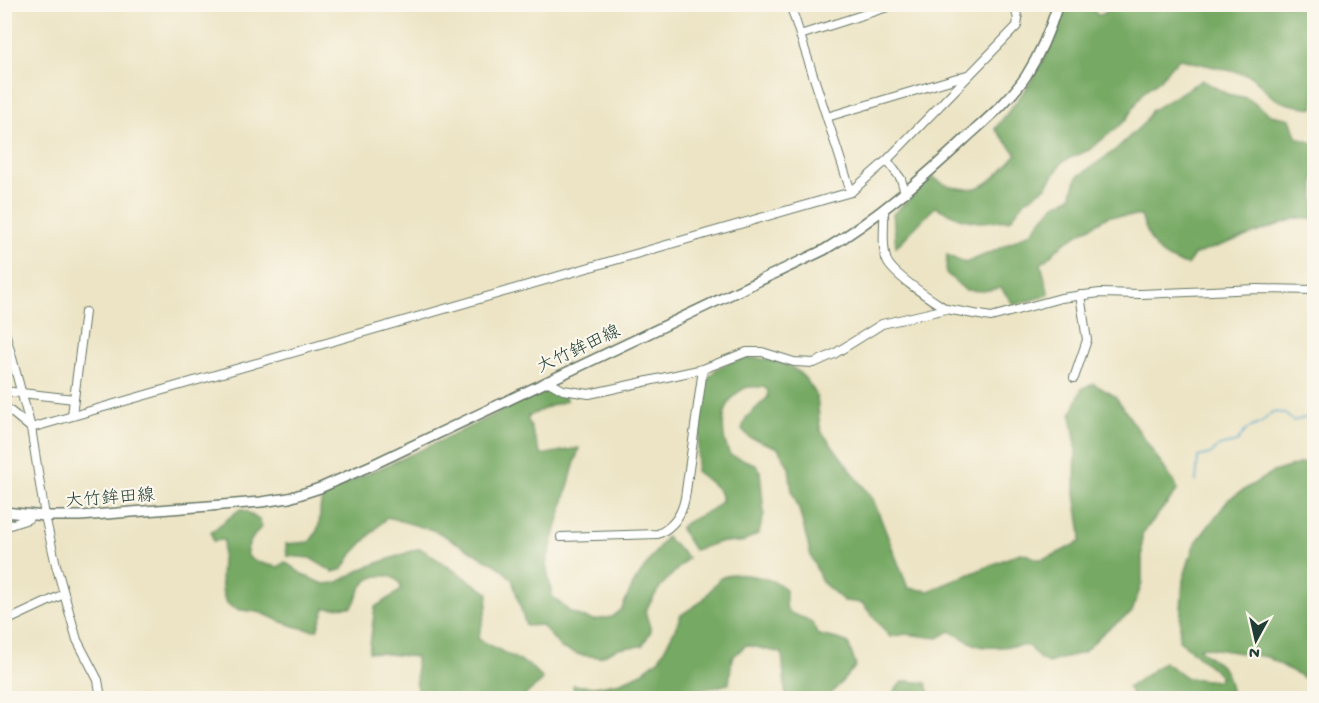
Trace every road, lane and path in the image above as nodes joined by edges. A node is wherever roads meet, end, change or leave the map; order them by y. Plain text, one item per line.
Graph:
1 (790, 4) edge
2 (897, 4) edge
3 (1014, 4) edge
4 (1058, 4) edge
5 (800, 35) junction
6 (968, 75) junction
7 (827, 117) junction
8 (887, 160) junction
9 (851, 192) junction
10 (905, 193) junction
11 (884, 210) junction
12 (1314, 290) edge
13 (1080, 295) junction
14 (946, 309) junction
15 (85, 312) dead end
16 (4, 328) edge
17 (341, 338) junction
18 (350, 341) dead end
19 (703, 369) junction
20 (1074, 378) dead end
21 (547, 381) junction
22 (4, 391) edge
23 (22, 393) junction
24 (74, 399) junction
25 (4, 406) edge
26 (72, 415) junction
27 (31, 428) junction
28 (4, 512) edge
29 (31, 515) junction
30 (45, 516) junction
31 (4, 527) edge
32 (561, 537) dead end
33 (64, 594) junction
34 (4, 622) edge
35 (100, 699) edge

1 - 5 street
2 - 5 street
3 - 6 street
4 - 10 main road, 大竹鉾田線
5 - 7 street
6 - 7 street
6 - 8 street
7 - 9 street
8 - 9 street
8 - 10 street
9 - 17 street
10 - 11 main road, 大竹鉾田線
11 - 14 street
11 - 21 main road, 大竹鉾田線
12 - 13 street
13 - 14 street
13 - 20 street
14 - 19 street
15 - 24 street
16 - 23 street
17 - 18 street
17 - 26 street
19 - 21 street
19 - 32 street
21 - 30 main road, 大竹鉾田線
22 - 23 street
23 - 24 street
23 - 27 street
24 - 26 street
25 - 27 street
26 - 27 street
27 - 30 street
28 - 29 main road, 大竹鉾田線
29 - 30 main road, 大竹鉾田線
29 - 31 street
30 - 33 street
33 - 34 street
33 - 35 street

